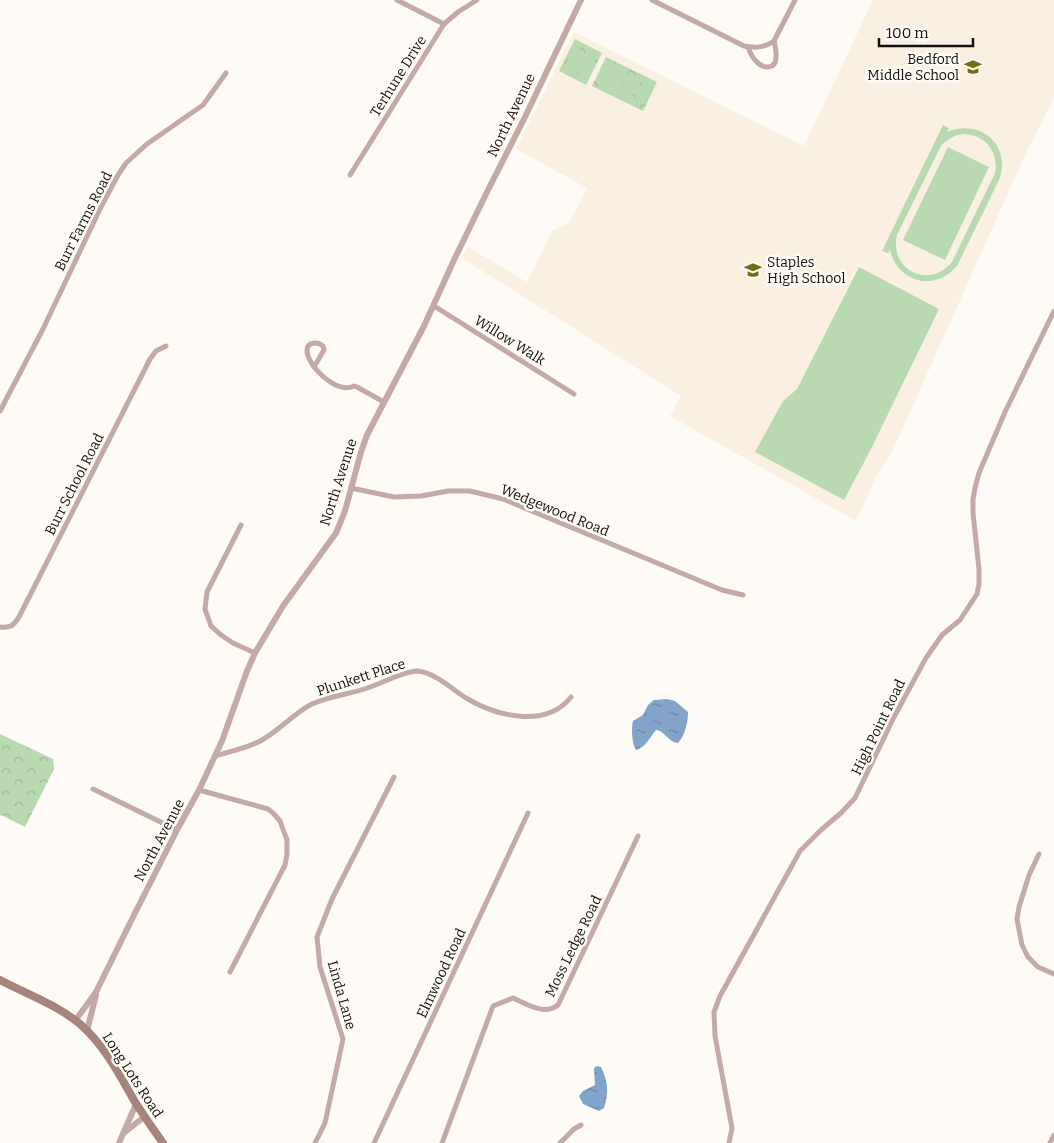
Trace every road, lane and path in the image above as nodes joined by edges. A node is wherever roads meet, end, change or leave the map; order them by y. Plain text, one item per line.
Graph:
1 (398, 0) edge
2 (477, 0) edge
3 (652, 0) edge
4 (795, 0) edge
5 (579, 1) edge
6 (444, 24) junction
7 (774, 41) junction
8 (748, 47) junction
9 (226, 73) dead end
10 (350, 175) dead end
11 (434, 306) junction
12 (1054, 311) edge
13 (166, 346) dead end
14 (314, 367) junction
15 (574, 394) dead end
16 (384, 402) junction
17 (0, 411) edge
18 (351, 488) junction
19 (241, 525) dead end
20 (743, 596) dead end
21 (0, 627) edge
22 (255, 653) junction
23 (571, 697) dead end
24 (215, 756) junction
25 (394, 777) dead end
26 (93, 789) dead end
27 (199, 790) junction
28 (528, 813) dead end
29 (177, 830) junction
30 (638, 836) dead end
31 (1038, 854) dead end
32 (230, 972) dead end
33 (1054, 974) edge
34 (0, 980) edge
35 (96, 992) junction
36 (75, 1020) junction
37 (87, 1031) junction
38 (136, 1104) junction
39 (144, 1117) junction
40 (582, 1125) dead end
41 (125, 1132) junction
42 (1054, 1135) edge
43 (119, 1143) edge
44 (163, 1143) edge
45 (315, 1143) edge
46 (374, 1143) edge
47 (442, 1143) edge
48 (560, 1143) edge
49 (729, 1143) edge
50 (1050, 1143) edge

1 - 6 street
2 - 6 street, Terhune Drive
3 - 8 street
4 - 7 street
5 - 11 street, North Avenue
6 - 10 street, Terhune Drive
7 - 8 street
7 - 8 street
9 - 17 street, Burr Farms Road
11 - 15 street, Willow Walk
11 - 16 street, North Avenue
12 - 49 street, High Point Road
13 - 21 street, Burr School Road
14 - 14 street
14 - 16 street
16 - 18 street, North Avenue
18 - 20 street, Wedgewood Road
18 - 22 street, North Avenue
19 - 22 street
22 - 24 street, North Avenue
23 - 24 street, Plunkett Place
24 - 27 street, North Avenue
25 - 45 street, Linda Lane
26 - 29 street
27 - 29 street, North Avenue
27 - 32 street
28 - 46 street, Elmwood Road
29 - 35 street, North Avenue
30 - 47 street, Moss Ledge Road
31 - 33 street
34 - 36 main road, Long Lots Road
35 - 36 street, North Avenue
35 - 37 street, North Avenue
36 - 37 main road, Long Lots Road
37 - 38 main road, Long Lots Road
38 - 39 main road, Long Lots Road
38 - 41 street
39 - 41 street
39 - 44 main road, Long Lots Road
40 - 48 street
41 - 43 street
42 - 50 street

